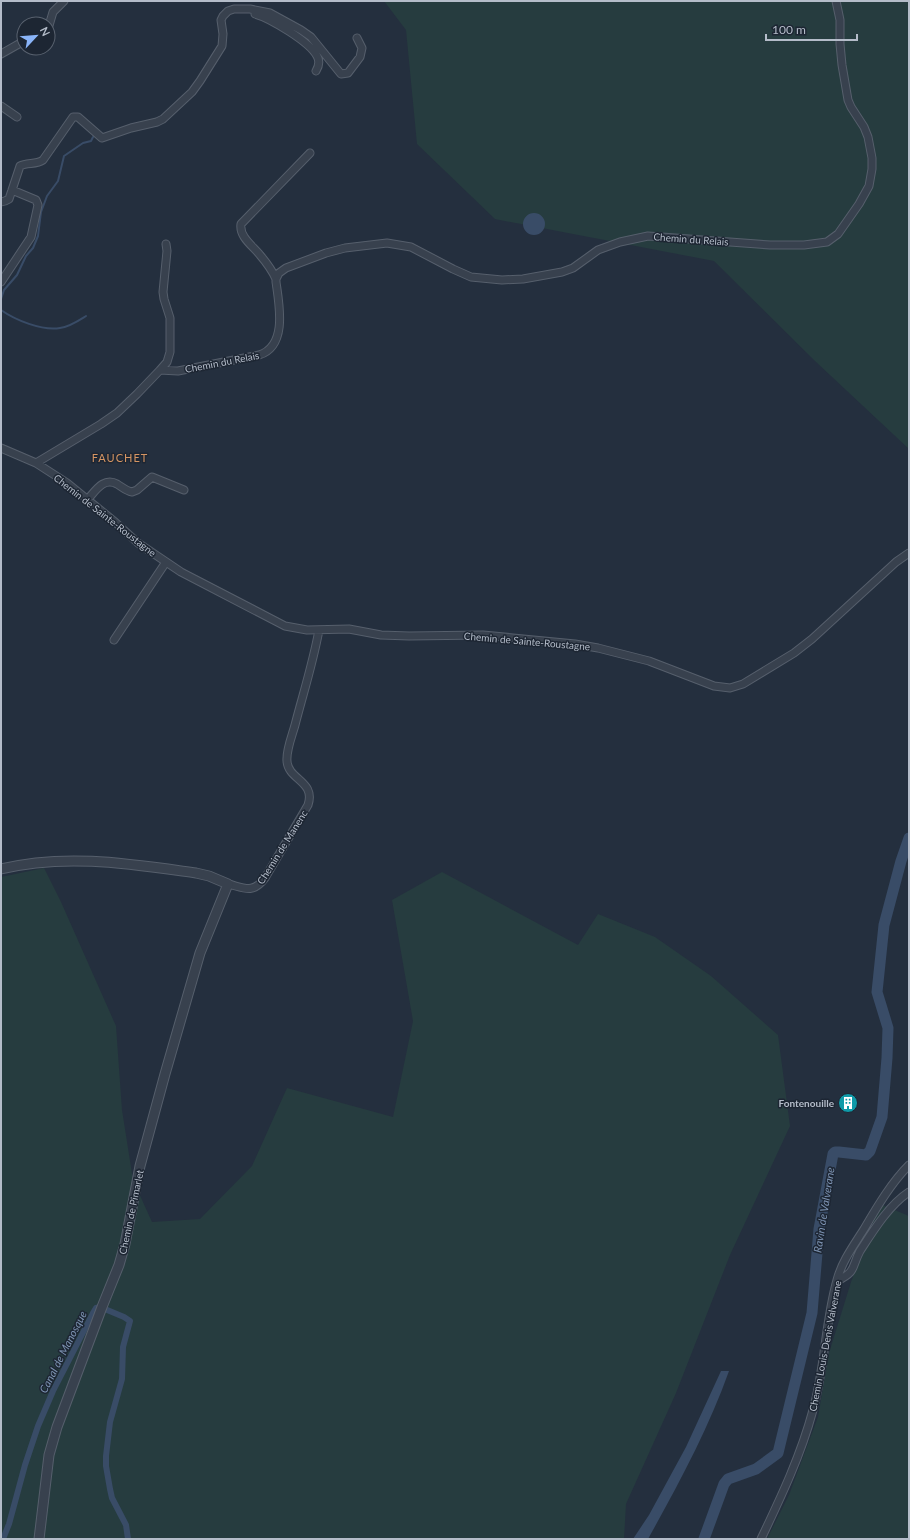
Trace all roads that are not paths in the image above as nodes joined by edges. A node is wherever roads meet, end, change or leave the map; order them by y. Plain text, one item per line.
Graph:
1 (64, 1) edge
2 (836, 1) edge
3 (234, 9) junction
4 (52, 16) edge
5 (357, 38) dead end
6 (16, 46) edge
7 (1, 54) edge
8 (316, 71) dead end
9 (1, 106) edge
10 (17, 117) dead end
11 (310, 153) dead end
12 (12, 190) junction
13 (1, 202) edge
14 (166, 244) dead end
15 (276, 279) junction
16 (1, 282) edge
17 (160, 370) junction
18 (1, 448) edge
19 (36, 463) junction
20 (184, 490) dead end
21 (88, 499) junction
22 (909, 553) edge
23 (166, 562) junction
24 (319, 630) junction
25 (114, 640) dead end
26 (1, 870) edge
27 (228, 884) junction
28 (909, 1165) edge
29 (909, 1192) edge
30 (837, 1281) junction
31 (40, 1539) edge
32 (761, 1539) edge

1 - 4 street
2 - 15 street, Chemin du Relais
3 - 5 street
3 - 8 street
3 - 12 street
6 - 7 street
9 - 10 street
11 - 15 street
12 - 13 street
12 - 16 street
14 - 17 street
15 - 17 street, Chemin du Relais
17 - 19 street
18 - 19 street, Chemin de Sainte-Roustagne
19 - 21 street, Chemin de Sainte-Roustagne
20 - 21 street
21 - 23 street, Chemin de Sainte-Roustagne
22 - 24 street, Chemin de Sainte-Roustagne
23 - 24 street, Chemin de Sainte-Roustagne
23 - 25 street
24 - 27 street, Chemin de Manenc
26 - 27 street, Chemin de Manenc
27 - 31 street, Chemin de Pimarlet
28 - 30 street, Chemin Louis-Denis Valverane
29 - 30 street
30 - 32 street, Chemin Louis-Denis Valverane

